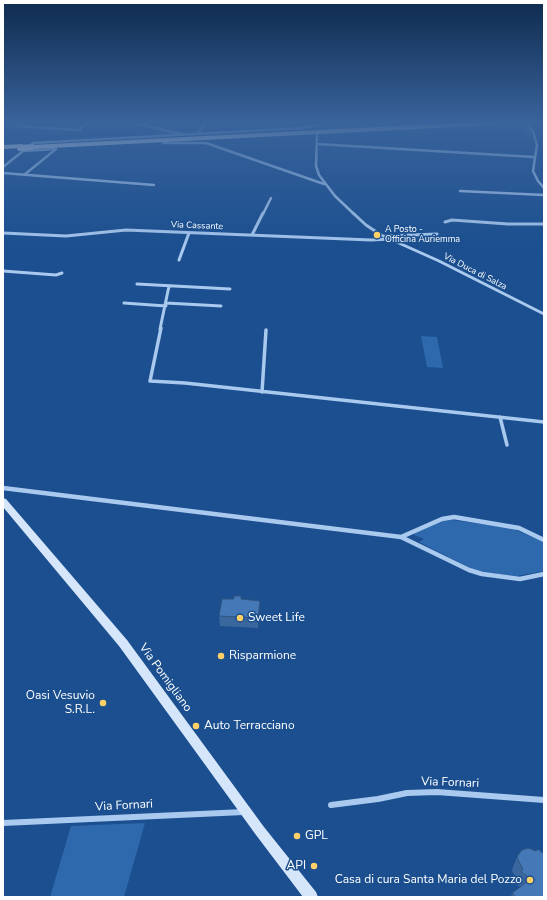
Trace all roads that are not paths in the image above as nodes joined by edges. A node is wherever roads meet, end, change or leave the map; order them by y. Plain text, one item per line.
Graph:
1 (36, 165) edge
2 (269, 165) edge
3 (316, 165) edge
4 (533, 165) edge
5 (3, 173) edge
6 (24, 175) junction
7 (319, 176) junction
8 (307, 178) junction
9 (154, 185) dead end
10 (326, 185) junction
11 (544, 188) edge
12 (460, 191) dead end
13 (544, 195) edge
14 (271, 198) dead end
15 (445, 222) dead end
16 (544, 224) edge
17 (3, 233) edge
18 (189, 233) junction
19 (437, 234) dead end
20 (252, 235) junction
21 (385, 236) junction
22 (391, 239) junction
23 (179, 260) dead end
24 (3, 271) edge
25 (62, 273) dead end
26 (136, 284) dead end
27 (169, 286) junction
28 (230, 288) dead end
29 (124, 303) dead end
30 (166, 304) junction
31 (221, 306) dead end
32 (544, 314) edge
33 (266, 330) dead end
34 (262, 392) junction
35 (500, 418) junction
36 (544, 422) edge
37 (507, 445) dead end
38 (3, 488) edge
39 (3, 501) edge
40 (401, 537) junction
41 (544, 540) edge
42 (544, 574) edge
43 (544, 800) edge
44 (331, 805) dead end
45 (246, 812) junction
46 (3, 823) edge
47 (311, 897) edge

1 - 6 street
2 - 8 street
3 - 7 street
4 - 11 street
5 - 6 street
6 - 9 street
7 - 8 street
7 - 10 street, Via Duca di Salza
8 - 10 street
10 - 21 street, Via Duca di Salza
12 - 13 street
14 - 20 street
15 - 16 street
17 - 18 street, Via Cassante
18 - 20 street, Via Cassante
18 - 23 street
19 - 21 street
20 - 22 street, Via Cassante
21 - 22 street, Via Duca di Salza
22 - 32 street, Via Duca di Salza
24 - 25 street
26 - 27 street
27 - 28 street
27 - 30 street
29 - 30 street
30 - 31 street
30 - 34 street
33 - 34 street
34 - 35 street
35 - 36 street
35 - 37 street
38 - 40 street
39 - 45 street, Via Pomigliano
40 - 41 street
40 - 42 street
43 - 44 street, Via Fornari
45 - 46 street, Via Fornari
45 - 47 street, Via Pomigliano

